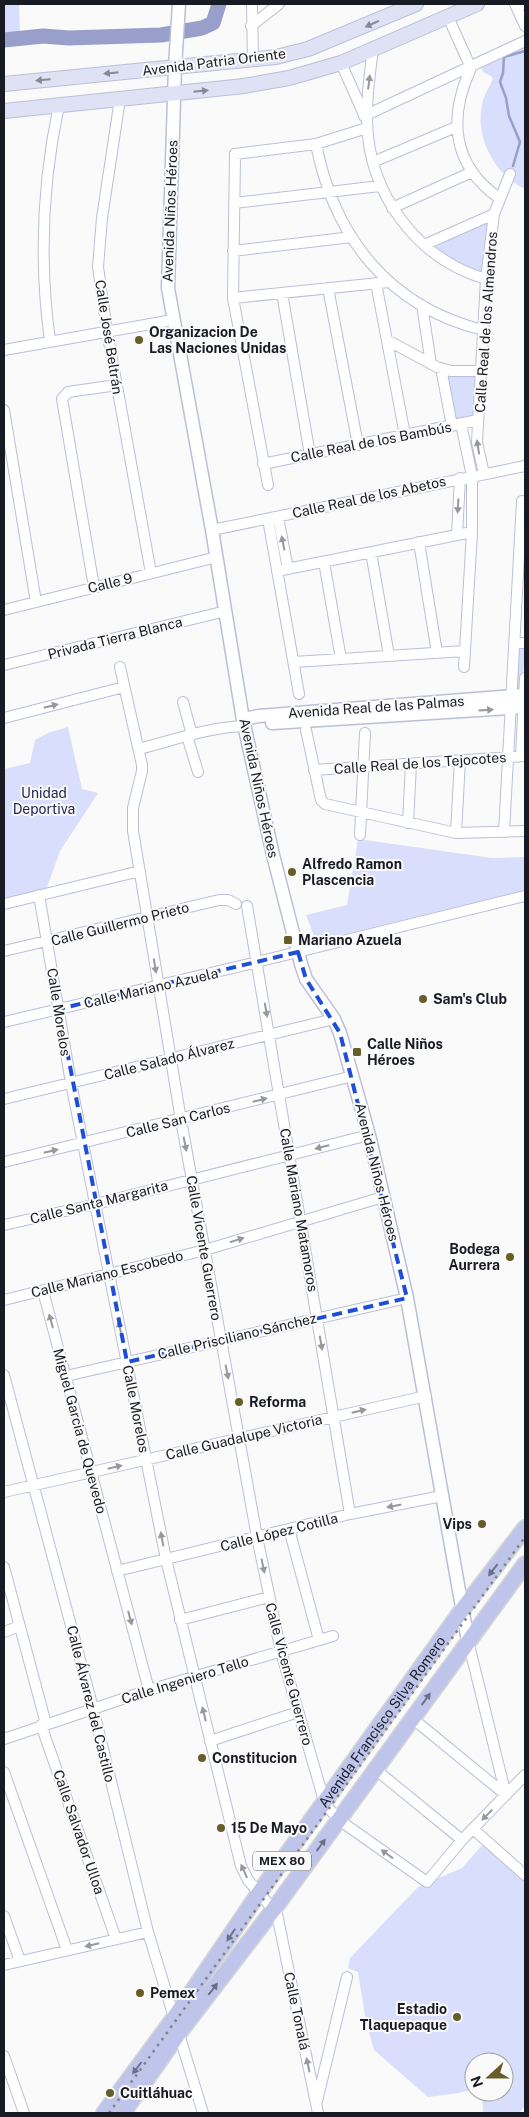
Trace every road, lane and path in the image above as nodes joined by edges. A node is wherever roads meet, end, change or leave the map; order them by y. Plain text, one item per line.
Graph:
1 (179, 4) edge
2 (252, 4) edge
3 (279, 4) edge
4 (416, 4) edge
5 (478, 4) edge
6 (515, 4) edge
7 (448, 17) junction
8 (251, 26) junction
9 (525, 26) edge
10 (525, 41) edge
11 (373, 49) junction
12 (253, 60) junction
13 (341, 63) junction
14 (174, 67) junction
15 (470, 68) junction
16 (4, 84) edge
17 (174, 93) junction
18 (120, 99) junction
19 (59, 105) junction
20 (4, 111) edge
21 (366, 120) junction
22 (456, 127) junction
23 (316, 144) junction
24 (373, 162) junction
25 (472, 172) junction
26 (510, 174) dead end
27 (380, 186) junction
28 (328, 192) junction
29 (499, 198) junction
30 (234, 203) junction
31 (392, 208) junction
32 (494, 214) junction
33 (352, 238) junction
34 (424, 245) junction
35 (233, 251) junction
36 (486, 279) junction
37 (389, 282) junction
38 (376, 283) junction
39 (328, 288) junction
40 (282, 293) junction
41 (234, 298) junction
42 (422, 305) junction
43 (173, 320) junction
44 (483, 330) junction
45 (107, 331) junction
46 (387, 340) junction
47 (50, 341) junction
48 (4, 350) edge
49 (431, 364) junction
50 (441, 368) junction
51 (481, 371) junction
52 (116, 384) junction
53 (4, 410) edge
54 (478, 420) junction
55 (456, 425) junction
56 (405, 435) junction
57 (358, 445) junction
58 (310, 455) junction
59 (263, 464) junction
60 (525, 466) edge
61 (484, 474) junction
62 (472, 476) junction
63 (460, 478) junction
64 (268, 485) dead end
65 (522, 501) dead end
66 (273, 518) junction
67 (523, 520) edge
68 (212, 530) junction
69 (472, 532) junction
70 (457, 535) junction
71 (419, 542) junction
72 (371, 552) junction
73 (217, 557) junction
74 (324, 562) junction
75 (282, 570) junction
76 (150, 573) junction
77 (94, 587) junction
78 (36, 602) junction
79 (4, 610) edge
80 (226, 611) junction
81 (514, 643) junction
82 (525, 643) edge
83 (465, 651) junction
84 (437, 653) junction
85 (389, 656) junction
86 (341, 659) junction
87 (294, 662) junction
88 (4, 665) edge
89 (120, 667) dead end
90 (464, 667) dead end
91 (525, 678) edge
92 (124, 687) junction
93 (299, 694) dead end
94 (183, 702) dead end
95 (519, 702) edge
96 (4, 718) edge
97 (244, 723) junction
98 (306, 730) dead end
99 (365, 733) dead end
100 (189, 735) junction
101 (139, 749) junction
102 (523, 756) edge
103 (508, 757) junction
104 (460, 760) junction
105 (411, 764) junction
106 (363, 767) junction
107 (314, 770) junction
108 (198, 772) dead end
109 (360, 812) junction
110 (408, 823) junction
111 (525, 831) edge
112 (504, 832) junction
113 (456, 833) junction
114 (360, 835) dead end
115 (140, 872) junction
116 (39, 895) junction
117 (525, 896) edge
118 (4, 904) edge
119 (236, 904) dead end
120 (247, 906) dead end
121 (147, 918) junction
122 (48, 942) junction
123 (4, 951) edge
124 (298, 952) junction
125 (258, 962) junction
126 (158, 986) junction
127 (59, 1009) junction
128 (334, 1019) junction
129 (4, 1022) edge
130 (270, 1035) junction
131 (171, 1059) junction
132 (352, 1076) junction
133 (71, 1083) junction
134 (280, 1095) junction
135 (4, 1098) edge
136 (181, 1120) junction
137 (369, 1135) junction
138 (83, 1143) junction
139 (290, 1154) junction
140 (4, 1162) edge
141 (192, 1178) junction
142 (383, 1197) junction
143 (96, 1204) junction
144 (301, 1221) junction
145 (4, 1225) edge
146 (205, 1250) junction
147 (110, 1274) junction
148 (43, 1291) junction
149 (407, 1298) junction
150 (4, 1300) edge
151 (317, 1318) junction
152 (221, 1339) junction
153 (127, 1362) junction
154 (4, 1375) edge
155 (66, 1376) junction
156 (426, 1396) junction
157 (334, 1417) junction
158 (240, 1438) junction
159 (146, 1460) junction
160 (91, 1472) junction
161 (33, 1485) junction
162 (4, 1492) edge
163 (442, 1496) junction
164 (350, 1514) junction
165 (525, 1528) edge
166 (289, 1529) junction
167 (257, 1537) junction
168 (166, 1559) junction
169 (525, 1564) edge
170 (4, 1567) edge
171 (117, 1571) junction
172 (6, 1584) edge
173 (270, 1597) junction
174 (462, 1610) junction
175 (180, 1620) junction
176 (20, 1626) junction
177 (4, 1632) edge
178 (333, 1636) dead end
179 (319, 1640) junction
180 (468, 1641) junction
181 (281, 1652) junction
182 (194, 1677) junction
183 (149, 1690) junction
184 (93, 1708) junction
185 (298, 1712) junction
186 (412, 1718) junction
187 (44, 1724) junction
188 (4, 1739) edge
189 (210, 1741) junction
190 (375, 1769) junction
191 (4, 1772) edge
192 (525, 1776) edge
193 (506, 1795) junction
194 (325, 1804) junction
195 (339, 1820) junction
196 (473, 1829) junction
197 (462, 1840) junction
198 (525, 1875) edge
199 (259, 1892) junction
200 (274, 1909) junction
201 (4, 1916) edge
202 (148, 1932) junction
203 (116, 1939) junction
204 (68, 1950) junction
205 (20, 1961) junction
206 (4, 1965) edge
207 (347, 1977) dead end
208 (176, 2025) junction
209 (4, 2056) edge
210 (8, 2080) edge
211 (317, 2109) edge
212 (24, 2113) edge
213 (104, 2113) edge
214 (123, 2113) edge
215 (203, 2113) edge

1 - 14 street, Avenida Niños Héroes
2 - 8 street
3 - 8 street
4 -> 12 main road, Avenida Patria Oriente
5 - 7 main road, Avenida Patria Oriente
6 - 9 street
7 - 11 main road, Avenida Patria Oriente
7 - 15 street
8 - 12 street
10 - 15 street
11 - 13 main road, Avenida Patria Oriente
21 -> 11 street
12 - 14 main road, Avenida Patria Oriente
17 -> 13 main road, Avenida Patria Oriente
13 - 21 street
14 -> 16 main road, Avenida Patria Oriente
14 - 17 street, Avenida Niños Héroes
15 - 21 street
15 - 22 street
17 - 18 main road, Avenida Patria Oriente
17 - 43 street, Avenida Niños Héroes
18 - 19 main road, Avenida Patria Oriente
18 - 45 street, Calle José Beltrán
19 - 20 main road
19 - 47 street
21 - 23 street
21 - 24 street
22 - 24 street
22 - 25 street
23 - 28 street
23 - 30 street
24 - 27 street
25 - 29 street
25 - 31 street
26 - 29 street, Calle Real de los Almendros
27 - 28 street
27 - 31 street
28 - 30 street
28 - 33 street
29 - 32 street, Calle Real de los Almendros
30 - 35 street
31 - 34 street
32 - 34 street
32 - 36 street, Calle Real de los Almendros
33 - 35 street
33 - 37 street
34 - 36 street
35 - 41 street
36 - 44 street, Calle Real de los Almendros
37 - 38 street
37 - 42 street
38 - 39 street
38 - 46 street
39 - 40 street
39 - 57 street
40 - 41 street
40 - 58 street
41 - 59 street
42 - 44 street
42 - 49 street
43 - 45 street
43 - 68 street, Avenida Niños Héroes
44 - 51 street, Calle Real de los Almendros
45 - 47 street
45 - 52 street, Calle José Beltrán
46 - 49 street
46 - 56 street
47 - 48 street
49 - 50 street
50 - 51 street
50 - 55 street
51 - 54 street, Calle Real de los Almendros
52 - 76 street, Calle José Beltrán
52 - 77 street
53 - 78 street
54 - 55 street, Calle Real de los Bambús
61 -> 54 street, Calle Real de los Almendros
55 - 56 street, Calle Real de los Bambús
55 - 62 street
56 - 57 street, Calle Real de los Bambús
57 - 58 street, Calle Real de los Bambús
58 - 59 street, Calle Real de los Bambús
59 - 64 street
60 - 61 street, Calle Real de los Abetos
61 - 62 street, Calle Real de los Abetos
62 - 63 street, Calle Real de los Abetos
62 - 69 street
63 - 66 street, Calle Real de los Abetos
63 -> 70 street
65 - 67 street
66 - 68 street, Calle Real de los Abetos
66 - 75 street
67 - 81 street
68 - 73 street, Avenida Niños Héroes
69 - 70 street
69 - 83 street
70 - 71 street
71 - 72 street
71 - 84 street
72 - 74 street
72 - 85 street
73 - 76 street, Calle 9
73 - 80 street, Avenida Niños Héroes
74 - 75 street
74 - 86 street
75 - 87 street
76 - 77 street, Calle 9
77 - 78 street, Calle 9
78 - 79 street, Calle 9
80 - 88 street, Privada Tierra Blanca
80 - 97 street, Avenida Niños Héroes
81 - 82 street
81 - 95 street
83 - 84 street
83 - 90 street
84 - 85 street
85 - 86 street
86 - 87 street
87 - 93 street
89 - 92 street, Calle Vicente Guerrero
91 - 95 street
96 -> 92 street
92 - 101 street, Calle Vicente Guerrero
94 - 100 street
95 - 97 street, Avenida Real de las Palmas
95 - 102 street
95 - 103 street
97 - 100 street, Avenida Real de las Palmas
97 - 124 street, Avenida Niños Héroes
98 - 107 street
99 - 106 street
100 - 101 street, Avenida Real de las Palmas
100 - 108 street
101 - 115 street, Calle Vicente Guerrero
102 - 103 street, Calle Real de los Tejocotes
103 - 104 street, Calle Real de los Tejocotes
103 - 112 street
104 - 105 street, Calle Real de los Tejocotes
104 - 113 street
105 - 106 street, Calle Real de los Tejocotes
105 - 110 street
106 - 107 street, Calle Real de los Tejocotes
106 - 109 street
107 - 109 street
109 - 110 street
109 - 114 street
110 - 113 street
111 - 112 street
112 - 113 street
115 - 116 street
115 - 121 street, Calle Vicente Guerrero
116 - 118 street
116 - 122 street, Calle Morelos
117 - 124 street, Calle Mariano Azuela
119 - 121 street, Calle Guillermo Prieto
120 - 125 street, Calle Mariano Matamoros
121 - 122 street, Calle Guillermo Prieto
121 -> 126 street, Calle Vicente Guerrero
122 - 123 street, Calle Guillermo Prieto
122 - 127 street, Calle Morelos
124 - 125 street, Calle Mariano Azuela
124 - 128 street, Avenida Niños Héroes
125 - 126 street, Calle Mariano Azuela
125 -> 130 street, Calle Mariano Matamoros
126 - 127 street, Calle Mariano Azuela
126 - 131 street, Calle Vicente Guerrero
127 - 129 street, Calle Mariano Azuela
127 - 133 street, Calle Morelos
128 - 130 street, Calle Salado Álvarez
128 - 132 street, Avenida Niños Héroes
130 - 131 street, Calle Salado Álvarez
130 - 134 street, Calle Mariano Matamoros
131 - 133 street, Calle Salado Álvarez
131 - 136 street, Calle Vicente Guerrero
132 - 134 street, Calle San Carlos
132 - 137 street, Avenida Niños Héroes
133 - 135 street, Calle Salado Álvarez
133 - 138 street, Calle Morelos
136 -> 134 street, Calle San Carlos
134 - 139 street, Calle Mariano Matamoros
136 - 138 street, Calle San Carlos
136 -> 141 street, Calle Vicente Guerrero
137 -> 139 street, Calle Santa Margarita
137 - 142 street, Avenida Niños Héroes
140 -> 138 street, Calle San Carlos
138 - 143 street, Calle Morelos
139 - 141 street, Calle Santa Margarita
139 - 144 street, Calle Mariano Matamoros
141 - 143 street, Calle Santa Margarita
141 - 146 street, Calle Vicente Guerrero
142 - 144 street, Calle Mariano Escobedo
142 - 149 street, Avenida Niños Héroes
143 - 145 street, Calle Santa Margarita
143 - 147 street, Calle Morelos
146 -> 144 street, Calle Mariano Escobedo
144 - 151 street, Calle Mariano Matamoros
146 - 147 street, Calle Mariano Escobedo
146 - 152 street, Calle Vicente Guerrero
147 - 148 street, Calle Mariano Escobedo
153 -> 147 street, Calle Morelos
148 - 150 street, Calle Mariano Escobedo
155 -> 148 street, Miguel Garcia de Quevedo
149 - 151 street, Calle Prisciliano Sánchez
149 - 156 street, Avenida Niños Héroes
151 - 152 street, Calle Prisciliano Sánchez
151 -> 157 street, Calle Mariano Matamoros
152 - 153 street, Calle Prisciliano Sánchez
152 -> 158 street, Calle Vicente Guerrero
153 - 155 street, Calle Prisciliano Sánchez
153 - 159 street, Calle Morelos
154 - 161 street, Calle Álvarez del Castillo
155 - 160 street, Miguel Garcia de Quevedo
157 -> 156 street, Calle Guadalupe Victoria
156 - 163 street, Avenida Niños Héroes
157 - 158 street, Calle Guadalupe Victoria
157 - 164 street, Calle Mariano Matamoros
158 - 159 street, Calle Guadalupe Victoria
158 - 167 street, Calle Vicente Guerrero
160 -> 159 street, Calle Guadalupe Victoria
168 -> 159 street, Calle Morelos
160 - 161 street, Calle Guadalupe Victoria
160 - 171 street, Miguel Garcia de Quevedo
161 - 162 street, Calle Guadalupe Victoria
161 - 184 street, Calle Álvarez del Castillo
163 -> 164 street, Calle López Cotilla
163 - 174 street, Avenida Niños Héroes
164 - 166 street, Calle López Cotilla
165 -> 174 main road, Avenida Francisco Silva Romero / MEX 80
166 - 167 street, Calle López Cotilla
166 - 179 street
167 - 168 street, Calle López Cotilla
167 -> 173 street, Calle Vicente Guerrero
168 - 171 street, Calle López Cotilla
168 - 175 street, Calle Morelos
169 - 180 main road, Avenida Francisco Silva Romero / MEX 80
170 - 172 street, Calle Salvador Ulloa
171 -> 183 street, Miguel Garcia de Quevedo
172 - 176 street, Calle Salvador Ulloa
173 - 175 street
173 - 181 street, Calle Vicente Guerrero
174 - 180 street, Avenida Niños Héroes
174 - 194 main road, Avenida Francisco Silva Romero / MEX 80
175 - 182 street, Calle Morelos
176 - 177 street
176 - 187 street, Calle Salvador Ulloa
178 - 179 street, Calle Ingeniero Tello
179 - 181 street, Calle Ingeniero Tello
186 -> 180 main road, Avenida Francisco Silva Romero / MEX 80
180 - 193 street
181 - 182 street, Calle Ingeniero Tello
181 - 185 street, Calle Vicente Guerrero
182 - 183 street, Calle Ingeniero Tello
189 -> 182 street, Calle Morelos
183 - 184 street, Calle Ingeniero Tello
184 - 187 street, Calle Ingeniero Tello
184 - 202 street, Calle Álvarez del Castillo
185 - 189 street
185 - 194 street, Calle Vicente Guerrero
186 - 190 main road, Avenida Francisco Silva Romero / MEX 80
186 - 193 street
187 - 188 street, Calle Ingeniero Tello
187 - 203 street, Calle Salvador Ulloa
199 -> 189 street, Calle Morelos
190 - 195 main road, Avenida Francisco Silva Romero / MEX 80
190 - 197 street
191 - 204 street
192 - 193 street
193 -> 196 street
194 - 195 street, Calle Vicente Guerrero
194 - 199 main road, Avenida Francisco Silva Romero / MEX 80
197 -> 195 street, Calle Vicente Guerrero
200 -> 195 main road, Avenida Francisco Silva Romero / MEX 80
196 - 197 street
196 - 198 street
199 - 200 street, Calle Morelos
199 -> 208 main road, Avenida Francisco Silva Romero / MEX 80
208 -> 200 main road, Avenida Francisco Silva Romero / MEX 80
211 -> 200 street, Calle Tonalá
201 - 205 street
202 - 203 street
202 - 208 street, Calle Álvarez del Castillo
203 -> 204 street
204 - 205 street
205 - 206 street
207 - 211 street
208 -> 213 main road, Avenida Francisco Silva Romero / MEX 80
208 - 214 main road, Avenida Francisco Silva Romero / MEX 80
208 - 215 street, Calle Álvarez del Castillo
209 - 210 street
210 - 212 street

